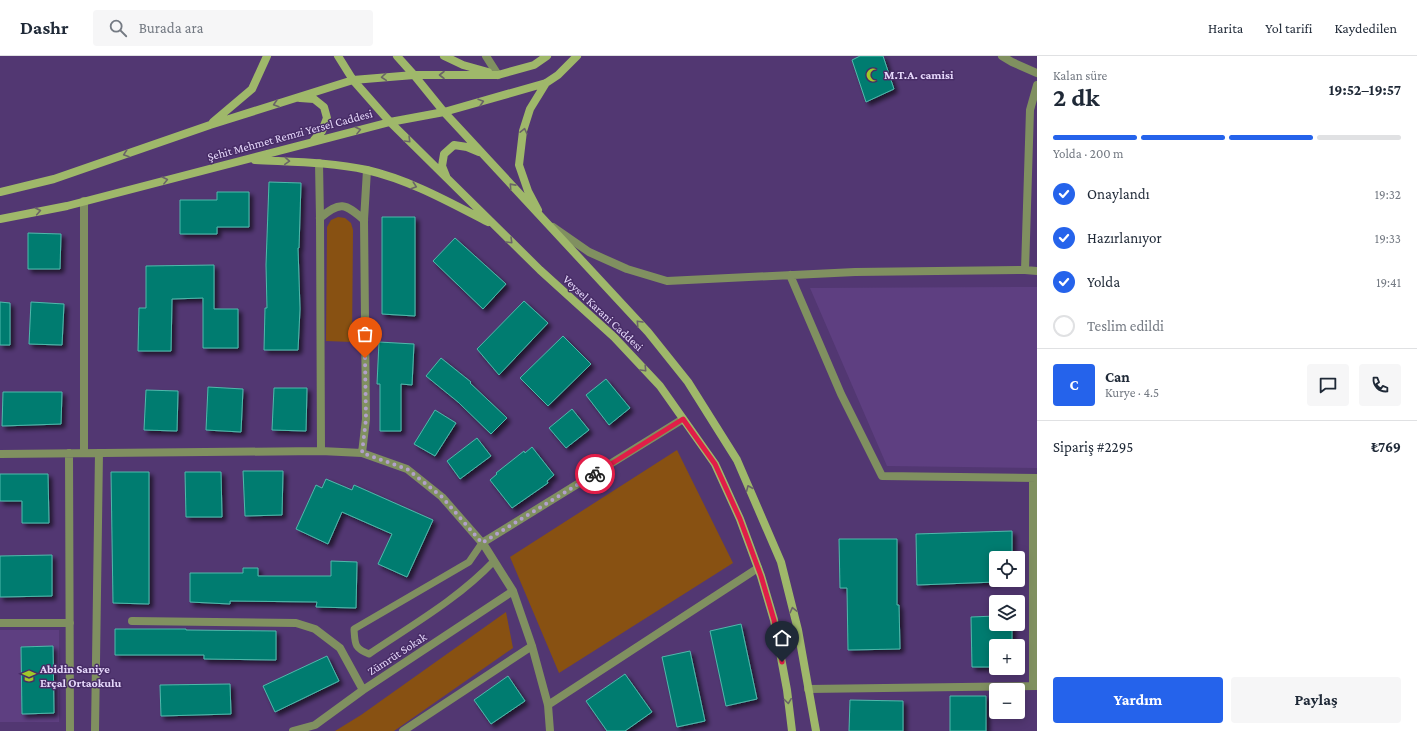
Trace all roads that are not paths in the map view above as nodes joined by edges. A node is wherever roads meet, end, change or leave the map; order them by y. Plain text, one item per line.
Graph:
1 (267, 56) edge
2 (338, 56) edge
3 (397, 56) edge
4 (444, 56) edge
5 (486, 56) edge
6 (547, 56) edge
7 (577, 56) edge
8 (1002, 56) edge
9 (1037, 73) edge
10 (414, 75) junction
11 (498, 75) junction
12 (353, 80) junction
13 (546, 84) junction
14 (1037, 85) edge
15 (296, 98) junction
16 (444, 112) junction
17 (390, 122) junction
18 (210, 125) junction
19 (313, 141) junction
20 (482, 153) junction
21 (248, 159) junction
22 (319, 163) junction
23 (367, 170) junction
24 (447, 179) junction
25 (0, 192) edge
26 (84, 201) junction
27 (320, 218) junction
28 (0, 219) edge
29 (364, 220) junction
30 (543, 220) junction
31 (495, 226) junction
32 (1025, 270) junction
33 (1037, 271) edge
34 (790, 275) junction
35 (683, 419) junction
36 (321, 451) junction
37 (69, 453) junction
38 (84, 453) junction
39 (99, 453) junction
40 (362, 453) junction
41 (0, 454) edge
42 (1035, 478) edge
43 (482, 543) junction
44 (494, 561) junction
45 (758, 568) junction
46 (513, 591) junction
47 (132, 621) dead end
48 (0, 623) edge
49 (70, 623) junction
50 (532, 646) junction
51 (1035, 686) edge
52 (808, 689) junction
53 (363, 690) junction
54 (548, 705) junction
55 (70, 731) edge
56 (96, 731) edge
57 (293, 731) edge
58 (403, 731) edge
59 (550, 731) edge
60 (792, 731) edge
61 (816, 731) edge

1 - 18 main road
2 - 12 main road, Veysel Karani Caddesi
3 - 10 main road, Veysel Karani Caddesi
4 - 11 main road
5 - 11 street
6 - 11 main road
7 - 13 main road, Şehit Mehmet Remzi Yersel Caddesi
8 - 9 street
11 -> 10 main road
10 -> 12 main road
10 - 16 main road, Veysel Karani Caddesi
12 - 15 main road
12 - 17 main road, Veysel Karani Caddesi
16 -> 13 main road, Şehit Mehmet Remzi Yersel Caddesi
30 -> 13 main road
14 - 32 street
15 -> 18 main road
15 - 19 main road
16 - 17 main road, Şehit Mehmet Remzi Yersel Caddesi
16 - 20 main road, Veysel Karani Caddesi
19 -> 17 main road, Şehit Mehmet Remzi Yersel Caddesi
17 -> 24 main road, Veysel Karani Caddesi
18 -> 25 main road
19 - 21 main road, Şehit Mehmet Remzi Yersel Caddesi
20 - 24 main road
30 -> 20 main road, Veysel Karani Caddesi
21 -> 22 main road
26 -> 21 main road, Şehit Mehmet Remzi Yersel Caddesi
22 - 23 main road
22 - 27 street
23 - 29 street
23 -> 31 main road
24 - 31 main road, Veysel Karani Caddesi
28 -> 26 main road, Şehit Mehmet Remzi Yersel Caddesi
26 - 38 street
27 - 29 street
27 - 36 street
29 - 40 street
30 - 34 street
52 -> 30 main road, Veysel Karani Caddesi
31 -> 35 main road, Veysel Karani Caddesi
32 - 33 street
32 - 34 street
34 - 42 street
35 - 43 street
35 - 45 main road, Veysel Karani Caddesi
36 - 39 street
36 - 40 street
37 - 38 street
37 - 41 street
37 - 49 street
38 - 39 street
39 - 56 street
40 - 43 street
42 - 51 street
43 - 44 street
43 - 44 lane
44 - 46 street
45 - 54 street
45 -> 60 main road, Veysel Karani Caddesi
46 - 50 street
46 - 53 street, Zümrüt Sokak
47 - 53 street
48 - 49 street
49 - 55 street
50 - 54 street
50 - 58 street
51 - 52 street
52 - 61 main road, Veysel Karani Caddesi
53 - 57 street, Zümrüt Sokak
54 - 59 street

